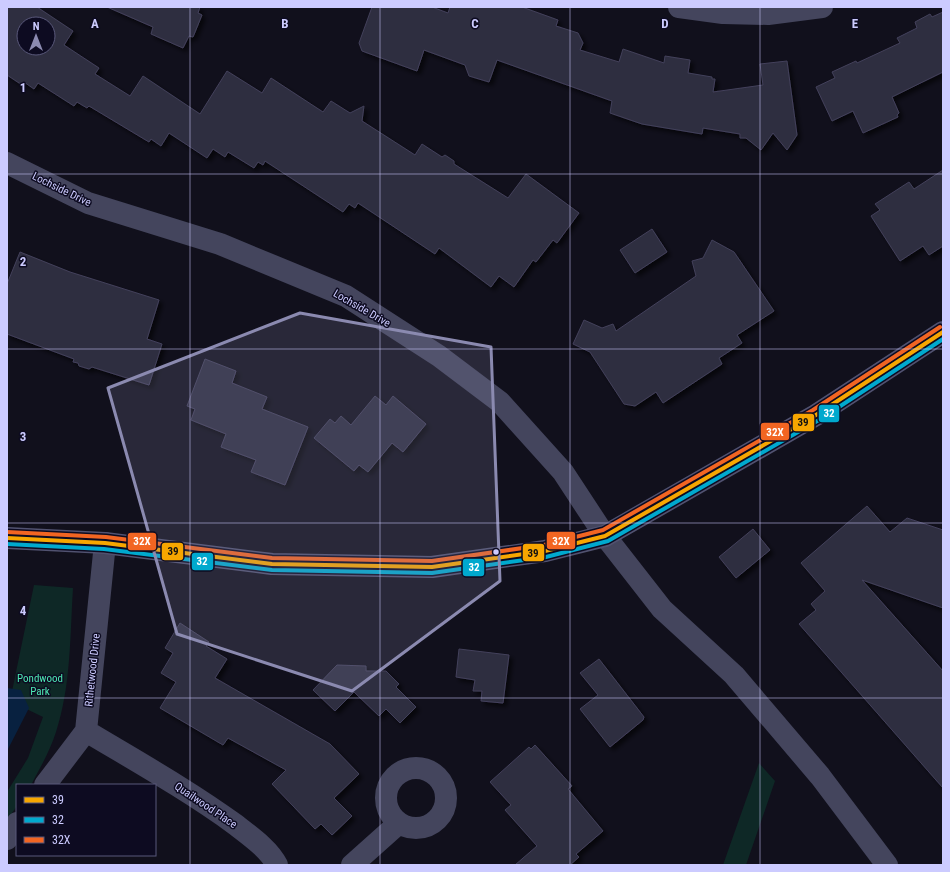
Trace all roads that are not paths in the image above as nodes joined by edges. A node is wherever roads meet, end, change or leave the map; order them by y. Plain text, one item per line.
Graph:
1 (679, 7) edge
2 (822, 7) edge
3 (7, 162) edge
4 (943, 332) edge
5 (605, 536) junction
6 (7, 538) edge
7 (105, 543) junction
8 (86, 731) junction
9 (46, 784) edge
10 (399, 823) dead end
11 (16, 825) edge
12 (7, 839) edge
13 (277, 865) edge
14 (352, 865) edge
15 (887, 865) edge

1 - 2 street
3 - 5 street, Lochside Drive
4 - 5 main road
5 - 7 main road
5 - 15 street, Lochside Drive
6 - 7 main road
7 - 8 street, Rithetwood Drive
8 - 9 street
8 - 13 street, Quailwood Place
10 - 14 street
11 - 12 street

